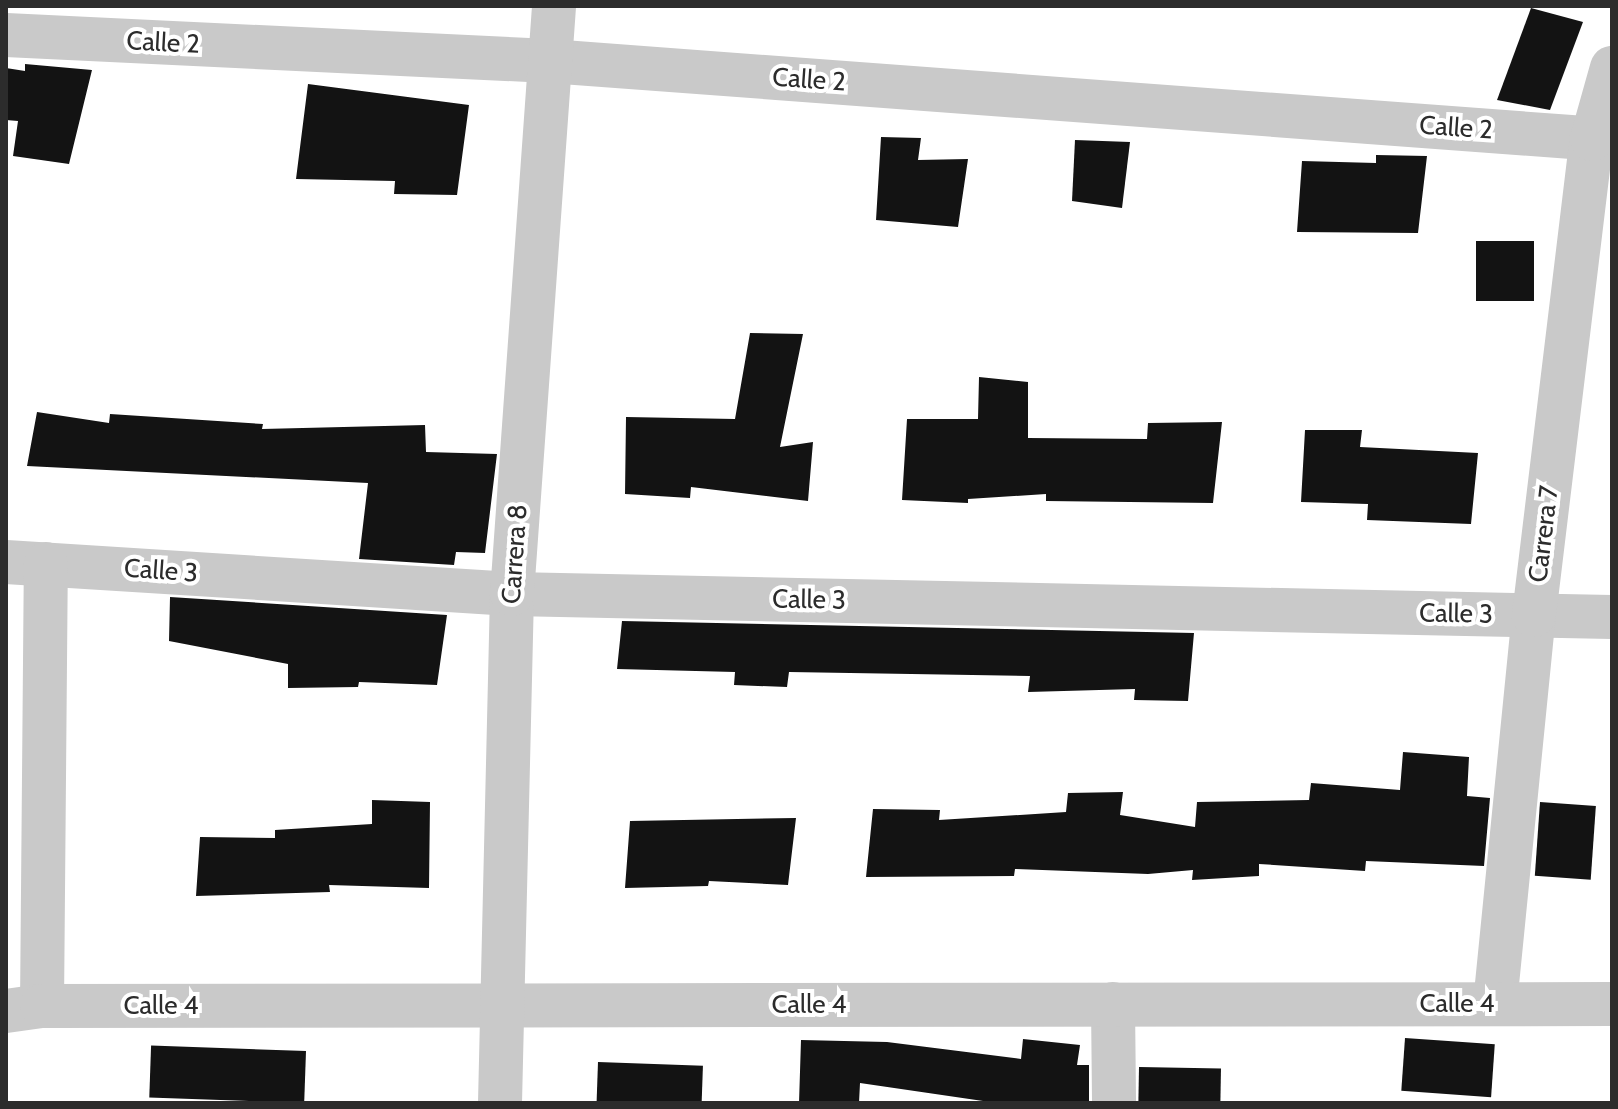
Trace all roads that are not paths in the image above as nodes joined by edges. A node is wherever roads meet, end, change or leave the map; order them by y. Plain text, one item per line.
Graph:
1 (554, 6) edge
2 (6, 35) edge
3 (549, 61) junction
4 (1612, 68) edge
5 (1602, 139) edge
6 (26, 563) edge
7 (512, 594) junction
8 (1534, 615) junction
9 (1612, 617) edge
10 (1113, 1004) junction
11 (1495, 1004) junction
12 (1612, 1004) edge
13 (501, 1007) junction
14 (24, 1008) edge
15 (500, 1103) edge
16 (1114, 1103) edge

1 - 3 street, Carrera 8
2 - 3 street, Calle 2
3 - 5 street, Calle 2
3 - 7 street, Carrera 8
4 - 5 street, Carrera 7
5 - 8 street, Carrera 7
6 - 7 street, Calle 3
6 - 14 street
7 - 8 street, Calle 3
7 - 13 street, Carrera 8
8 - 9 street, Calle 3
8 - 11 street, Carrera 7
10 - 11 street, Calle 4
10 - 13 street, Calle 4
10 - 16 street
11 - 12 street, Calle 4
13 - 14 street, Calle 4
13 - 15 street, Carrera 8

